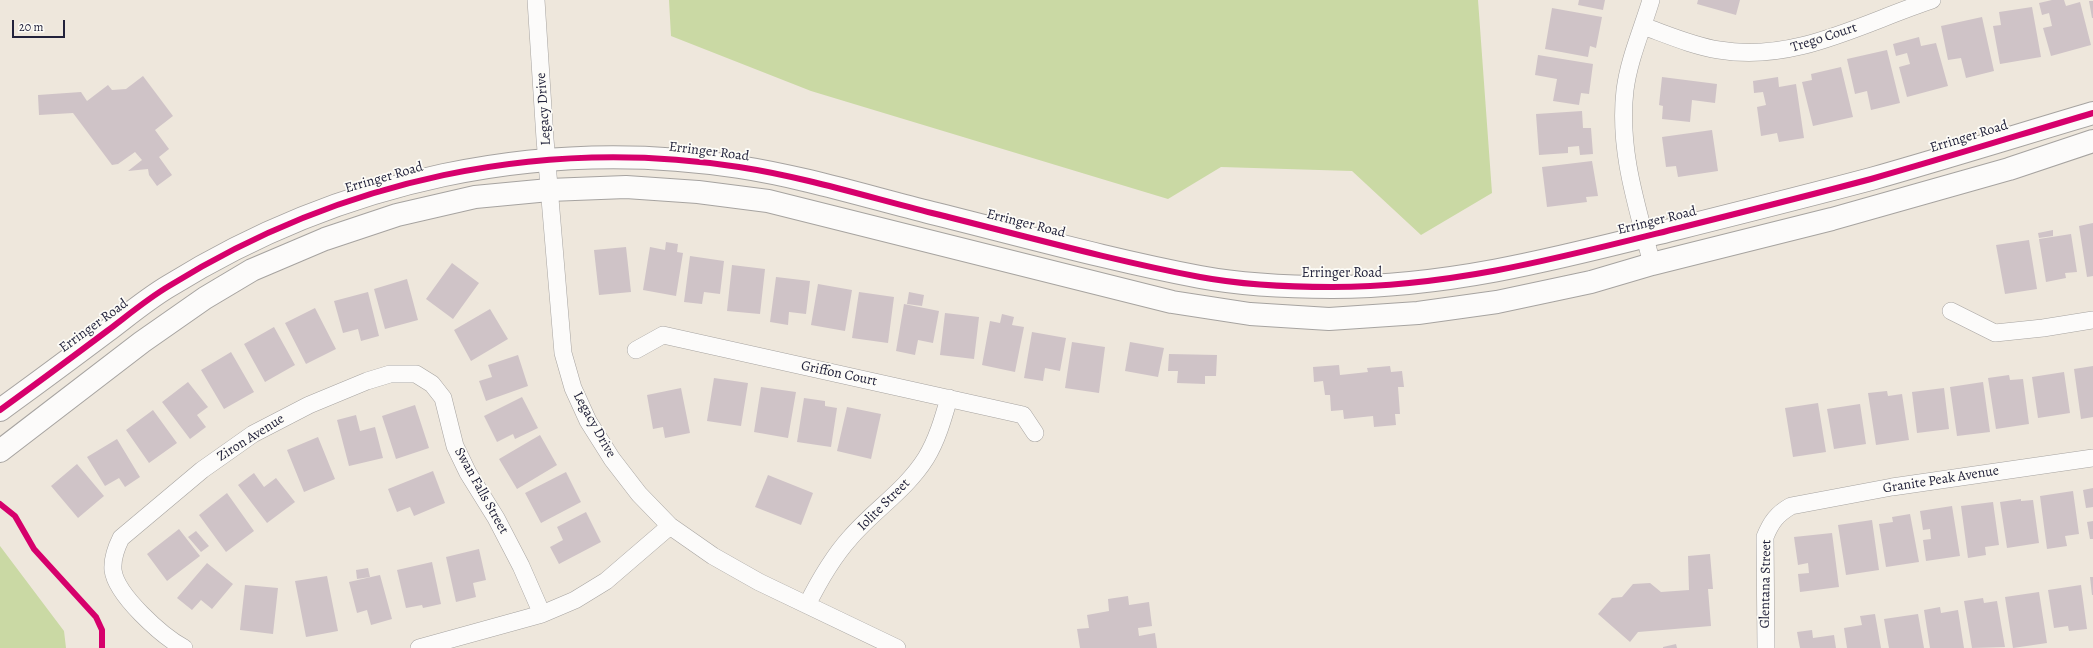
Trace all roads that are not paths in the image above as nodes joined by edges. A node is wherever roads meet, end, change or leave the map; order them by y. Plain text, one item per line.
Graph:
1 (537, 0) edge
2 (1651, 0) edge
3 (1932, 0) edge
4 (1643, 26) junction
5 (2093, 113) edge
6 (2093, 141) edge
7 (547, 160) junction
8 (549, 190) junction
9 (1645, 237) junction
10 (1652, 264) junction
11 (1951, 310) dead end
12 (2093, 320) edge
13 (636, 350) dead end
14 (416, 374) joint
15 (949, 398) junction
16 (0, 410) edge
17 (1036, 434) dead end
18 (0, 451) edge
19 (2093, 458) edge
20 (1791, 506) joint
21 (670, 526) junction
22 (807, 605) junction
23 (542, 614) junction
24 (184, 648) edge
25 (419, 648) edge
26 (897, 648) edge
27 (1766, 648) edge

1 - 7 street, Legacy Drive
2 - 4 street
3 - 4 street, Trego Court
4 - 9 street
5 - 9 main road, Erringer Road
6 - 10 main road
7 - 8 street, Legacy Drive
7 - 9 main road, Erringer Road
7 - 16 main road, Erringer Road
8 - 10 main road
8 - 18 main road
8 - 21 street, Legacy Drive
9 - 10 street
11 - 12 street
13 - 15 street, Griffon Court
14 - 23 street, Swan Falls Street
14 - 24 street, Ziron Avenue
15 - 17 street, Griffon Court
15 - 22 street, Iolite Street
19 - 20 street, Granite Peak Avenue
20 - 27 street, Glentana Street
21 - 22 street, Legacy Drive
21 - 23 street
22 - 26 street, Legacy Drive
23 - 25 street

